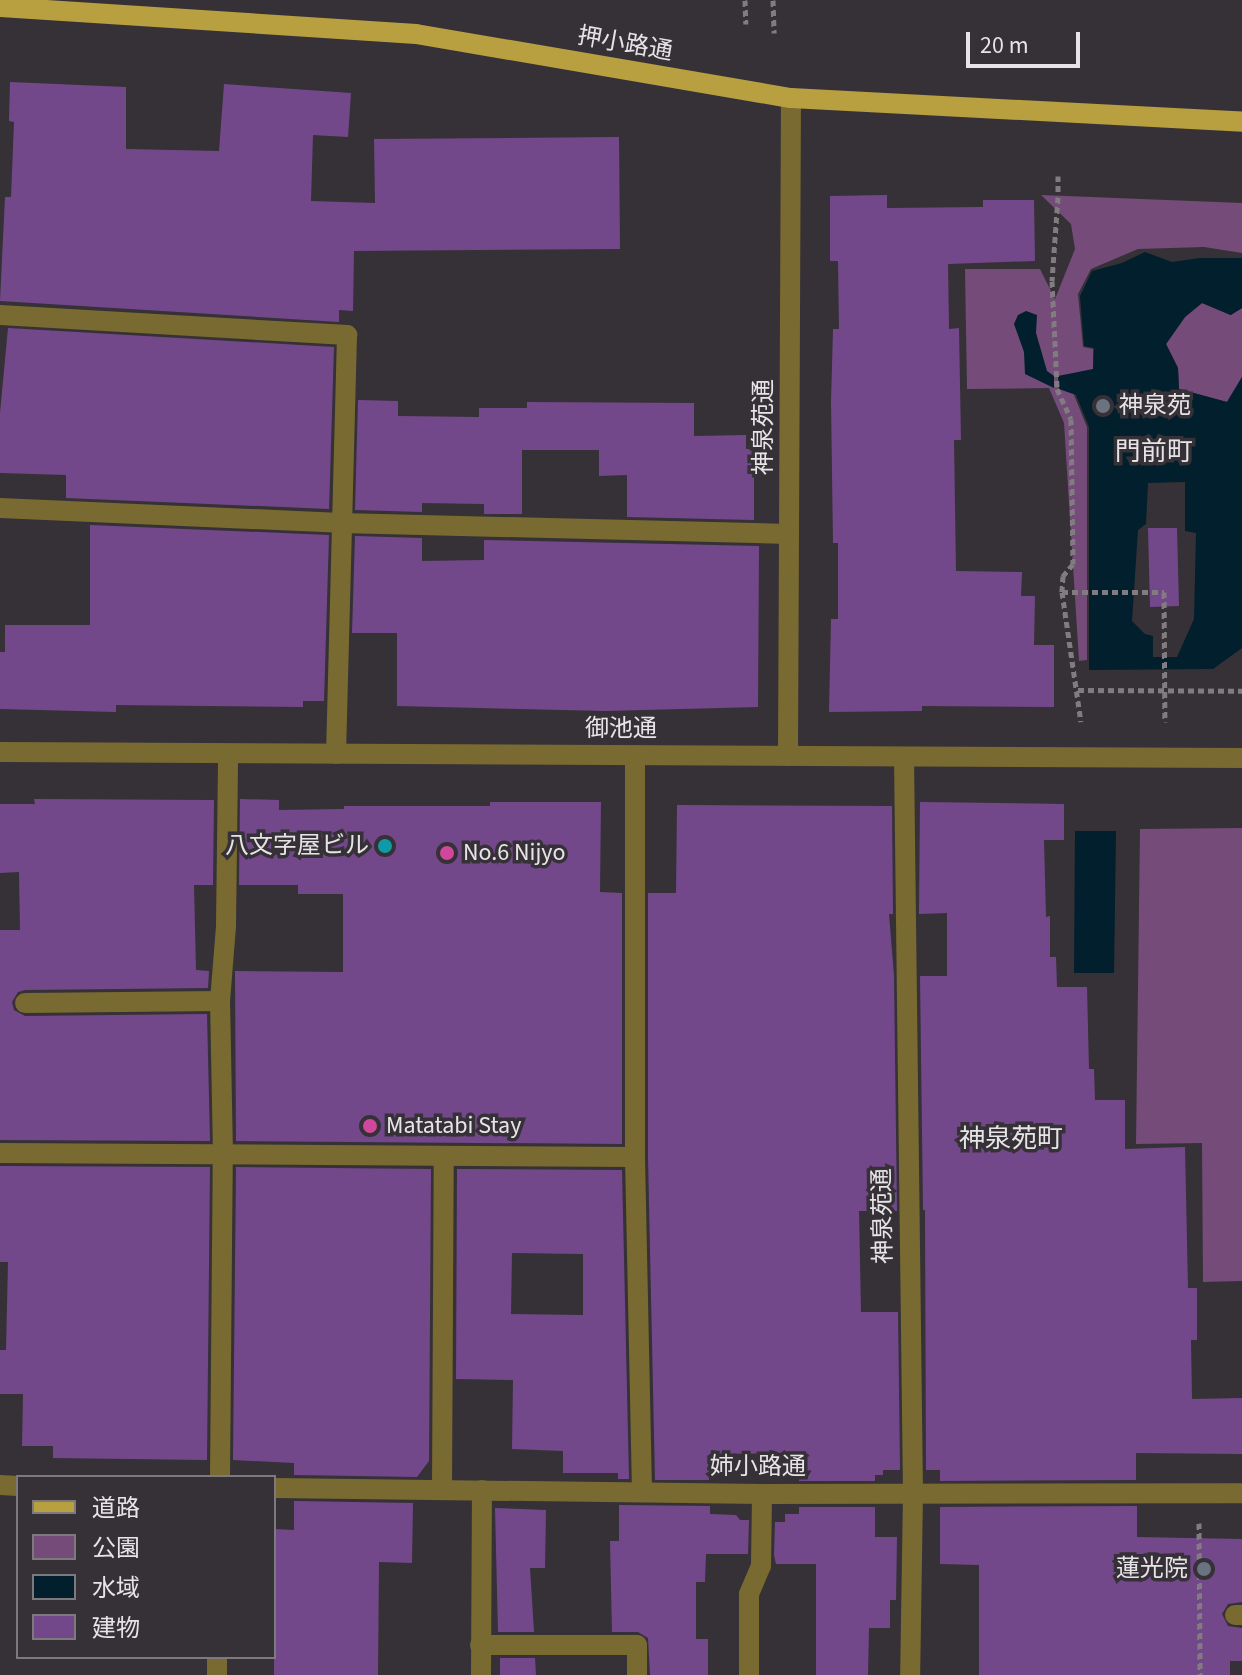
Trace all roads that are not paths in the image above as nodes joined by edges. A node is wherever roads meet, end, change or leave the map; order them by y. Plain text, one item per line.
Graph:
1 (0, 7) edge
2 (791, 98) junction
3 (1242, 122) edge
4 (0, 315) edge
5 (0, 508) edge
6 (341, 523) junction
7 (789, 534) junction
8 (0, 752) edge
9 (228, 754) junction
10 (336, 754) junction
11 (635, 755) junction
12 (788, 756) junction
13 (904, 757) junction
14 (1242, 758) edge
15 (220, 1001) junction
16 (25, 1003) dead end
17 (0, 1153) edge
18 (223, 1155) junction
19 (635, 1157) junction
20 (444, 1158) junction
21 (220, 1475) edge
22 (276, 1488) edge
23 (442, 1490) junction
24 (482, 1490) junction
25 (642, 1492) junction
26 (913, 1493) junction
27 (1242, 1493) edge
28 (762, 1494) junction
29 (480, 1645) junction
30 (481, 1675) edge
31 (637, 1675) edge
32 (749, 1675) edge
33 (910, 1675) edge

1 - 2 main road, 押小路通
2 - 3 main road, 押小路通
2 - 7 street, 神泉苑通
4 - 6 street
5 - 6 street
6 - 7 street
6 - 10 street
7 - 12 street, 神泉苑通
8 - 9 street, 御池通
9 - 10 street, 御池通
9 - 15 street
10 - 11 street, 御池通
11 - 12 street, 御池通
11 - 19 street
12 - 13 street, 御池通
13 - 14 street, 御池通
13 - 26 street, 神泉苑通
15 - 16 street
15 - 18 street
17 - 18 street
18 - 20 street
18 - 21 street
19 - 20 street
19 - 25 street
20 - 23 street
22 - 23 street, 姉小路通
23 - 24 street, 姉小路通
24 - 25 street, 姉小路通
24 - 29 street
25 - 28 street, 姉小路通
26 - 27 street, 姉小路通
26 - 28 street, 姉小路通
26 - 33 street, 神泉苑通
28 - 32 street
29 - 30 street
29 - 31 street

